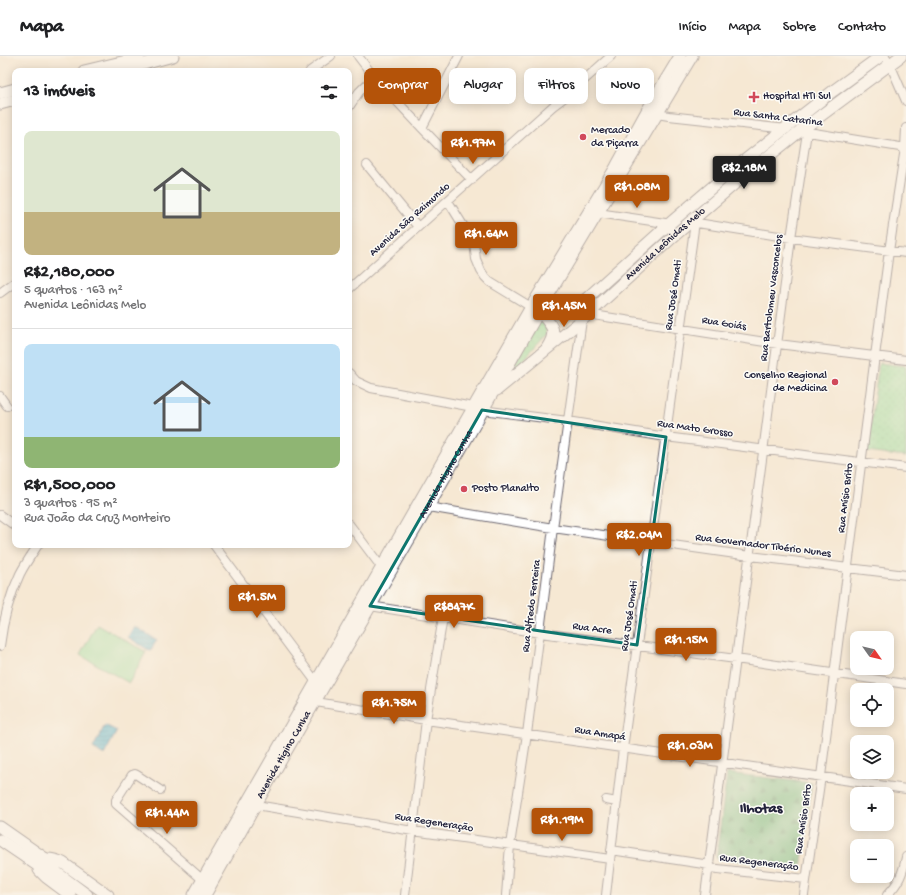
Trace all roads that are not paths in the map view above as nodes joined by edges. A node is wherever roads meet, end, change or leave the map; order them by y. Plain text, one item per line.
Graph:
1 (139, 56) edge
2 (173, 56) edge
3 (331, 56) edge
4 (358, 56) edge
5 (459, 56) edge
6 (611, 56) edge
7 (680, 56) edge
8 (692, 56) edge
9 (881, 56) edge
10 (901, 56) edge
11 (888, 60) edge
12 (120, 68) edge
13 (123, 68) edge
14 (314, 68) edge
15 (367, 68) edge
16 (364, 87) edge
17 (12, 90) edge
18 (0, 93) edge
19 (12, 101) edge
20 (906, 101) edge
21 (352, 102) edge
22 (0, 104) edge
23 (399, 104) edge
24 (652, 112) junction
25 (422, 128) junction
26 (906, 128) edge
27 (785, 129) junction
28 (804, 132) junction
29 (905, 148) edge
30 (366, 165) dead end
31 (472, 180) junction
32 (448, 201) junction
33 (598, 213) junction
34 (693, 222) junction
35 (668, 225) junction
36 (418, 227) junction
37 (675, 235) junction
38 (791, 238) junction
39 (889, 251) junction
40 (906, 253) edge
41 (12, 284) edge
42 (352, 286) edge
43 (0, 293) edge
44 (535, 309) junction
45 (585, 317) junction
46 (680, 328) junction
47 (778, 344) junction
48 (545, 350) junction
49 (875, 356) junction
50 (906, 360) edge
51 (352, 376) edge
52 (492, 394) junction
53 (0, 396) edge
54 (6, 406) dead end
55 (478, 408) junction
56 (568, 421) junction
57 (666, 437) junction
58 (764, 449) junction
59 (861, 462) junction
60 (906, 468) edge
61 (425, 502) junction
62 (0, 515) edge
63 (12, 524) edge
64 (352, 528) edge
65 (553, 528) junction
66 (651, 542) junction
67 (36, 548) edge
68 (216, 548) edge
69 (750, 556) junction
70 (382, 568) junction
71 (848, 568) junction
72 (906, 575) edge
73 (3, 606) edge
74 (370, 606) junction
75 (443, 617) junction
76 (540, 633) junction
77 (637, 645) junction
78 (0, 646) edge
79 (736, 659) junction
80 (834, 674) junction
81 (316, 682) junction
82 (906, 684) edge
83 (316, 702) junction
84 (426, 720) junction
85 (526, 734) junction
86 (623, 749) junction
87 (723, 763) junction
88 (822, 776) junction
89 (906, 789) edge
90 (160, 790) dead end
91 (606, 800) dead end
92 (617, 802) junction
93 (256, 805) junction
94 (0, 827) edge
95 (413, 831) junction
96 (0, 840) edge
97 (510, 845) junction
98 (611, 850) junction
99 (906, 857) edge
100 (610, 859) junction
101 (43, 863) junction
102 (710, 866) junction
103 (806, 879) junction
104 (203, 880) junction
105 (70, 895) edge
106 (87, 895) edge
107 (108, 895) edge
108 (204, 895) edge
109 (405, 895) edge
110 (506, 895) edge
111 (606, 895) edge
112 (705, 895) edge
113 (804, 895) edge
114 (887, 895) edge

1 - 12 main road
2 - 13 main road
3 - 14 street
4 - 15 street
5 - 25 street
6 - 31 street, Avenida São Raimundo
7 - 24 main road, Avenida Higino Cunha
8 - 24 main road, Avenida Higino Cunha
9 - 27 main road, Avenida Leônidas Melo
10 - 11 main road, Avenida Leônidas Melo
11 - 20 street
11 - 28 main road, Avenida Leônidas Melo
16 - 21 street
17 - 18 main road
19 - 22 main road
23 - 25 street
24 - 27 street, Rua Santa Catarina
24 - 33 main road, Avenida Higino Cunha
24 - 44 main road, Avenida Higino Cunha
25 - 31 street
26 - 29 street, Rua Anísio Brito
27 - 28 street, Rua Santa Catarina
27 - 35 main road, Avenida Leônidas Melo
28 - 29 street, Rua Santa Catarina
28 - 34 main road, Avenida Leônidas Melo
28 - 38 street, Rua Bartolomeu Vasconcelos
29 - 39 street, Rua Anísio Brito
30 - 36 street
31 - 32 street, Avenida São Raimundo
32 - 36 street, Avenida São Raimundo
32 - 44 street
33 - 35 street
33 - 44 main road, Avenida Higino Cunha
34 - 37 main road, Avenida Leônidas Melo
34 - 38 street
34 - 46 street, Rua José Omati
35 - 37 street
35 - 44 main road, Avenida Leônidas Melo
36 - 42 street, Avenida São Raimundo
37 - 45 main road, Avenida Leônidas Melo
38 - 39 street
38 - 47 street, Rua Bartolomeu Vasconcelos
39 - 40 street
39 - 49 street, Rua Anísio Brito
41 - 43 street
44 - 48 main road
44 - 52 main road, Avenida Higino Cunha
44 - 55 main road, Avenida Higino Cunha
45 - 46 street, Rua Goiás
45 - 48 main road, Avenida Leônidas Melo
45 - 56 street, Rua Alfredo Ferreira
46 - 47 street, Rua Goiás
46 - 57 street, Rua José Omati
47 - 49 street, Rua Goiás
47 - 58 street, Rua Bartolomeu Vasconcelos
48 - 52 main road, Avenida Leônidas Melo
49 - 50 street, Rua Goiás
49 - 59 street, Rua Anísio Brito
51 - 55 street, Rua Mato Grosso
52 - 55 main road, Avenida Higino Cunha
53 - 54 street
55 - 56 street, Rua Mato Grosso
55 - 61 main road, Avenida Higino Cunha
56 - 57 street, Rua Mato Grosso
56 - 65 street, Rua Alfredo Ferreira
57 - 58 street, Rua Mato Grosso
57 - 66 street, Rua José Omati
58 - 59 street, Rua Mato Grosso
58 - 69 street, Rua Bartolomeu Vasconcelos
59 - 60 street, Rua Mato Grosso
59 - 71 street, Rua Anísio Brito
61 - 65 street, Rua Governador Tibério Nunes
61 - 70 main road, Avenida Higino Cunha
61 - 74 main road, Avenida Higino Cunha
62 - 63 street
64 - 70 street
65 - 66 street, Rua Governador Tibério Nunes
65 - 76 street, Rua Alfredo Ferreira
66 - 69 street, Rua Governador Tibério Nunes
66 - 77 street, Rua José Omati
67 - 73 street
68 - 81 street
69 - 71 street, Rua Governador Tibério Nunes
69 - 79 street, Rua Bartolomeu Vasconcelos
70 - 81 main road, Avenida Higino Cunha
71 - 72 street, Rua Governador Tibério Nunes
71 - 80 street, Rua Anísio Brito
73 - 78 street
74 - 75 street, Rua Acre
74 - 83 main road, Avenida Higino Cunha
75 - 76 street, Rua Acre
75 - 84 street
76 - 77 street, Rua Acre
76 - 85 street, Rua Alfredo Ferreira
77 - 79 street, Rua Acre
77 - 86 street, Rua José Omati
79 - 80 street, Rua Acre
79 - 87 street, Rua Bartolomeu Vasconcelos
80 - 82 street, Rua Acre
80 - 88 street, Rua Anísio Brito
81 - 104 main road, Avenida Higino Cunha
83 - 84 street, Rua Amapá
83 - 93 main road, Avenida Higino Cunha
84 - 85 street, Rua Amapá
84 - 95 street
85 - 86 street, Rua Amapá
85 - 97 street, Rua Alfredo Ferreira
86 - 87 street, Rua Amapá
86 - 92 street, Rua José Omati
87 - 88 street, Rua Amapá
87 - 102 street, Rua Bartolomeu Vasconcelos
88 - 89 street, Rua Amapá
88 - 103 street, Rua Anísio Brito
90 - 104 street
91 - 92 street
92 - 98 street, Rua José Omati
93 - 95 street, Rua Regeneração
93 - 108 main road, Avenida Higino Cunha
94 - 101 main road
95 - 97 street, Rua Regeneração
95 - 109 street
96 - 101 main road
97 - 100 street, Rua Regeneração
97 - 110 street, Rua Alfredo Ferreira
98 - 100 street, Rua José Omati
98 - 102 street, Rua Regeneração
99 - 114 street
100 - 111 street, Rua José Omati
101 - 105 main road
101 - 106 main road
101 - 107 main road
102 - 103 street, Rua Regeneração
102 - 112 street, Rua Bartolomeu Vasconcelos
103 - 113 street, Rua Anísio Brito
104 - 108 main road, Avenida Higino Cunha

